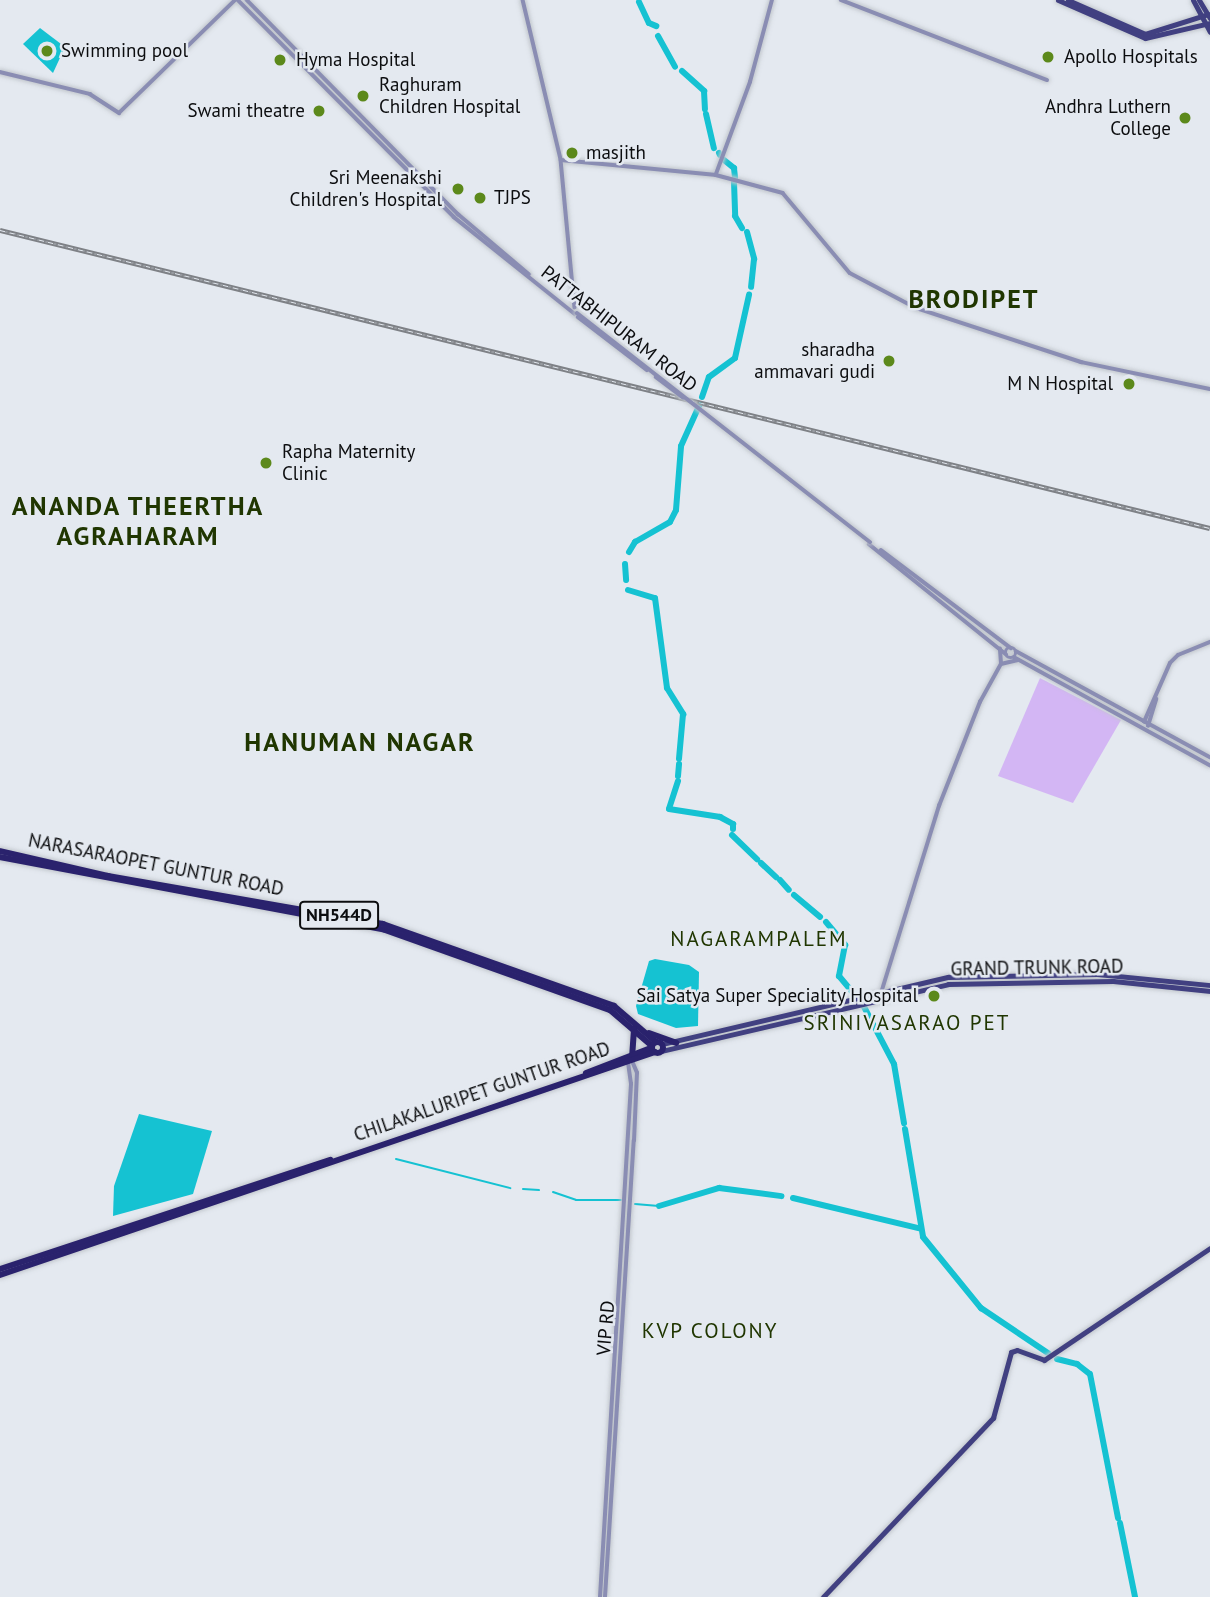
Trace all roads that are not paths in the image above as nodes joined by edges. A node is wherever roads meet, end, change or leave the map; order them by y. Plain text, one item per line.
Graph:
1 (236, 0) edge
2 (247, 0) edge
3 (523, 0) edge
4 (772, 0) edge
5 (841, 0) edge
6 (1058, 0) edge
7 (1068, 0) edge
8 (1193, 0) edge
9 (1199, 0) edge
10 (1207, 19) edge
11 (1210, 32) edge
12 (0, 72) edge
13 (1047, 80) dead end
14 (561, 160) junction
15 (716, 175) junction
16 (502, 255) junction
17 (576, 312) junction
18 (1210, 389) edge
19 (870, 543) junction
20 (1210, 642) edge
21 (1011, 648) junction
22 (1000, 649) junction
23 (1016, 652) junction
24 (1006, 654) junction
25 (1016, 659) junction
26 (1001, 664) junction
27 (1147, 723) junction
28 (1142, 727) junction
29 (1147, 730) junction
30 (1210, 757) edge
31 (1210, 765) edge
32 (0, 851) edge
33 (0, 857) edge
34 (1210, 985) edge
35 (882, 990) junction
36 (1210, 991) edge
37 (869, 996) junction
38 (780, 1018) junction
39 (633, 1028) junction
40 (644, 1031) junction
41 (676, 1043) junction
42 (656, 1047) junction
43 (630, 1060) junction
44 (1210, 1248) edge
45 (0, 1272) edge
46 (602, 1597) edge
47 (823, 1597) edge

1 - 12 street
1 - 16 street, PATTABHIPURAM ROAD
2 - 16 street, PATTABHIPURAM ROAD
3 - 14 street
4 - 15 street
5 - 13 street
6 - 10 main road
7 - 10 main road
8 - 10 main road
9 - 10 main road
10 - 11 main road
14 - 15 street
14 - 17 street
15 - 18 street
16 - 17 street, PATTABHIPURAM ROAD
17 - 19 street, PATTABHIPURAM ROAD, bridge
19 - 21 street, PATTABHIPURAM ROAD
19 - 22 street, PATTABHIPURAM ROAD
20 - 27 street
21 - 23 street, PATTABHIPURAM ROAD
21 - 24 street
22 - 24 street, PATTABHIPURAM ROAD
22 - 26 street
23 - 25 street
23 - 27 street, PATTABHIPURAM ROAD
24 - 25 street, PATTABHIPURAM ROAD
25 - 26 street
25 - 28 street, PATTABHIPURAM ROAD
26 - 35 street
27 - 28 street
27 - 29 street
27 - 30 street, PATTABHIPURAM ROAD
28 - 29 street, PATTABHIPURAM ROAD
29 - 31 street, PATTABHIPURAM ROAD
32 - 40 highway, NARASARAOPET GUNTUR ROAD / NH544D
33 - 39 highway, NARASARAOPET GUNTUR ROAD / NH544D
34 - 35 main road, GRAND TRUNK ROAD
35 - 37 main road, GRAND TRUNK ROAD
36 - 37 main road, GRAND TRUNK ROAD
37 - 38 main road, GRAND TRUNK ROAD
38 - 41 main road, GRAND TRUNK ROAD
38 - 42 main road, GRAND TRUNK ROAD
39 - 42 highway, NARASARAOPET GUNTUR ROAD / NH544D
39 - 43 highway
40 - 41 highway, NH544D
40 - 42 highway, NARASARAOPET GUNTUR ROAD / NH544D
41 - 42 main road, GRAND TRUNK ROAD
42 - 43 highway, CHILAKALURIPET GUNTUR ROAD
43 - 45 highway, CHILAKALURIPET GUNTUR ROAD
43 - 46 street, VIP RD
44 - 47 main road

